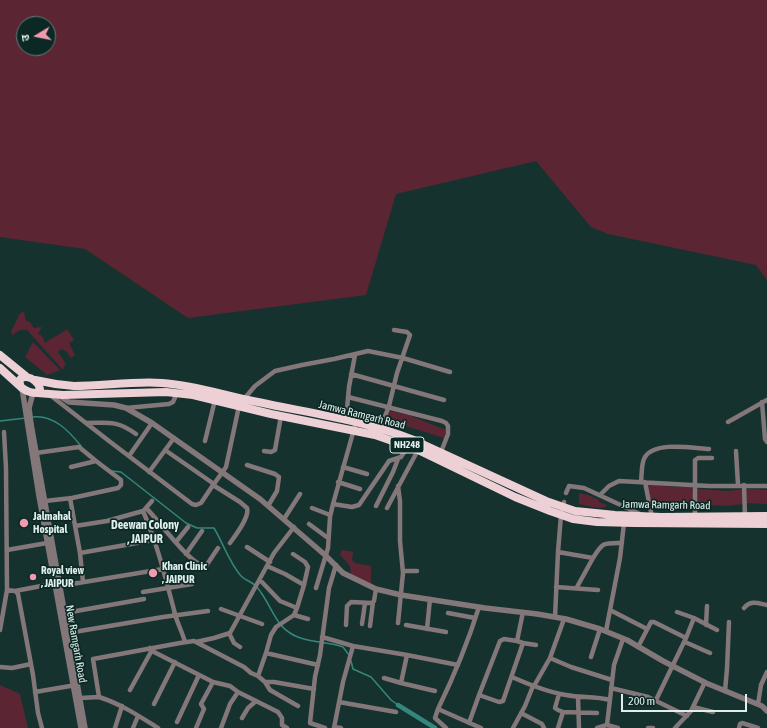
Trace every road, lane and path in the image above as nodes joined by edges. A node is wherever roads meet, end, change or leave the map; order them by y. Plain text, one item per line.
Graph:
1 (394, 330) dead end
2 (0, 355) edge
3 (355, 355) junction
4 (403, 358) junction
5 (0, 368) edge
6 (450, 372) dead end
7 (351, 374) junction
8 (31, 379) junction
9 (394, 386) junction
10 (21, 388) junction
11 (35, 393) junction
12 (177, 393) junction
13 (48, 394) junction
14 (58, 395) junction
15 (348, 397) junction
16 (215, 400) junction
17 (444, 400) dead end
18 (767, 400) edge
19 (762, 402) junction
20 (241, 403) junction
21 (389, 406) junction
22 (27, 408) junction
23 (126, 408) junction
24 (281, 416) junction
25 (346, 420) junction
26 (728, 422) dead end
27 (29, 423) junction
28 (86, 423) junction
29 (152, 423) junction
30 (355, 426) junction
31 (380, 429) junction
32 (4, 432) dead end
33 (136, 434) dead end
34 (174, 438) junction
35 (205, 440) dead end
36 (767, 442) edge
37 (408, 446) junction
38 (709, 449) dead end
39 (165, 450) junction
40 (418, 450) junction
41 (264, 451) dead end
42 (736, 451) dead end
43 (441, 452) junction
44 (36, 454) junction
45 (129, 456) junction
46 (712, 458) dead end
47 (398, 459) junction
48 (96, 461) junction
49 (247, 465) dead end
50 (71, 467) dead end
51 (343, 467) junction
52 (149, 472) junction
53 (222, 473) junction
54 (367, 474) dead end
55 (338, 482) junction
56 (643, 482) junction
57 (214, 485) junction
58 (695, 485) junction
59 (741, 485) junction
60 (398, 486) junction
61 (767, 486) edge
62 (360, 489) dead end
63 (566, 493) dead end
64 (300, 494) dead end
65 (600, 495) junction
66 (70, 498) junction
67 (44, 501) junction
68 (152, 501) dead end
69 (333, 504) junction
70 (268, 506) junction
71 (376, 506) dead end
72 (312, 508) dead end
73 (387, 508) dead end
74 (562, 508) junction
75 (145, 509) junction
76 (330, 515) junction
77 (745, 516) junction
78 (767, 516) edge
79 (649, 517) junction
80 (695, 518) junction
81 (284, 519) junction
82 (624, 523) junction
83 (309, 524) dead end
84 (767, 524) edge
85 (75, 526) junction
86 (188, 527) dead end
87 (294, 527) junction
88 (202, 531) dead end
89 (328, 538) junction
90 (154, 540) junction
91 (176, 542) junction
92 (47, 543) junction
93 (230, 543) dead end
94 (622, 543) junction
95 (247, 547) dead end
96 (218, 548) dead end
97 (7, 550) junction
98 (558, 552) junction
99 (80, 553) junction
100 (186, 554) junction
101 (293, 554) dead end
102 (325, 555) junction
103 (593, 558) junction
104 (268, 564) junction
105 (336, 565) junction
106 (163, 569) junction
107 (403, 571) junction
108 (417, 571) dead end
109 (259, 581) junction
110 (83, 582) junction
111 (58, 584) junction
112 (192, 584) dead end
113 (304, 585) junction
114 (556, 587) junction
115 (316, 588) dead end
116 (577, 588) junction
117 (169, 589) junction
118 (376, 589) junction
119 (7, 590) junction
120 (598, 590) dead end
121 (15, 591) junction
122 (143, 592) dead end
123 (401, 594) junction
124 (144, 599) dead end
125 (430, 599) junction
126 (373, 602) junction
127 (365, 603) junction
128 (767, 605) edge
129 (707, 606) dead end
130 (479, 607) junction
131 (297, 608) junction
132 (744, 608) dead end
133 (221, 609) dead end
134 (610, 610) junction
135 (208, 611) dead end
136 (523, 612) junction
137 (676, 612) dead end
138 (65, 613) junction
139 (448, 613) dead end
140 (176, 615) junction
141 (294, 615) junction
142 (240, 616) junction
143 (555, 617) junction
144 (475, 618) junction
145 (564, 618) junction
146 (694, 618) junction
147 (308, 619) dead end
148 (729, 622) dead end
149 (398, 623) dead end
150 (262, 624) dead end
151 (362, 624) dead end
152 (346, 625) dead end
153 (406, 625) dead end
154 (706, 625) junction
155 (370, 626) dead end
156 (427, 629) junction
157 (647, 629) junction
158 (0, 630) edge
159 (603, 630) junction
160 (717, 630) dead end
161 (446, 632) dead end
162 (68, 633) junction
163 (228, 633) junction
164 (623, 638) junction
165 (322, 640) junction
166 (685, 640) junction
167 (517, 641) junction
168 (185, 642) junction
169 (196, 642) junction
170 (523, 642) junction
171 (536, 645) dead end
172 (353, 646) junction
173 (240, 647) dead end
174 (638, 647) junction
175 (151, 649) junction
176 (266, 653) junction
177 (710, 653) dead end
178 (407, 655) junction
179 (591, 657) dead end
180 (550, 658) junction
181 (175, 662) junction
182 (31, 664) junction
183 (318, 665) junction
184 (458, 665) junction
185 (672, 666) junction
186 (0, 667) edge
187 (767, 672) edge
188 (200, 675) junction
189 (258, 676) junction
190 (512, 677) junction
191 (384, 678) dead end
192 (612, 680) junction
193 (212, 682) junction
194 (265, 682) junction
195 (705, 682) junction
196 (401, 683) junction
197 (75, 685) junction
198 (534, 686) junction
199 (611, 688) junction
200 (314, 689) junction
201 (130, 690) dead end
202 (435, 691) dead end
203 (724, 691) junction
204 (36, 692) junction
205 (238, 692) junction
206 (559, 694) junction
207 (479, 695) junction
208 (578, 696) junction
209 (99, 697) junction
210 (80, 698) junction
211 (610, 700) junction
212 (656, 700) junction
213 (256, 701) junction
214 (339, 702) junction
215 (154, 704) dead end
216 (758, 704) junction
217 (122, 706) junction
218 (298, 706) dead end
219 (693, 706) junction
220 (438, 709) junction
221 (767, 710) edge
222 (396, 712) dead end
223 (563, 712) junction
224 (579, 712) junction
225 (713, 712) dead end
226 (521, 713) junction
227 (597, 713) dead end
228 (138, 716) junction
229 (687, 716) junction
230 (242, 718) dead end
231 (177, 722) dead end
232 (469, 723) junction
233 (607, 725) junction
234 (334, 727) edge
235 (676, 727) edge
236 (42, 728) edge
237 (81, 728) edge
238 (85, 728) edge
239 (115, 728) edge
240 (133, 728) edge
241 (158, 728) edge
242 (196, 728) edge
243 (222, 728) edge
244 (287, 728) edge
245 (325, 728) edge
246 (341, 728) edge
247 (446, 728) edge
248 (481, 728) edge
249 (513, 728) edge
250 (544, 728) edge
251 (558, 728) edge
252 (579, 728) edge
253 (597, 728) edge
254 (618, 728) edge
255 (648, 728) edge
256 (653, 728) edge
257 (682, 728) edge
258 (739, 728) edge
259 (758, 728) edge

1 - 4 street
2 - 8 highway
3 - 4 street
3 - 7 street
3 - 20 street
4 - 6 street
4 - 9 street
5 - 10 highway, NH248
7 - 9 street
7 - 15 street
8 - 10 highway
8 - 11 highway
8 - 20 highway, Jamwa Ramgarh Road / NH248
9 - 17 street
9 - 21 street
10 - 11 highway, NH248
10 - 22 street
11 - 13 highway, Jamwa Ramgarh Road / NH248
11 - 22 street
12 - 14 highway, Jamwa Ramgarh Road / NH248
12 - 16 highway, Jamwa Ramgarh Road / NH248
12 - 23 street
13 - 14 highway, Jamwa Ramgarh Road / NH248
13 - 28 street
14 - 23 street
15 - 21 street
15 - 25 street
16 - 20 highway, Jamwa Ramgarh Road / NH248
16 - 35 street
18 - 19 street
19 - 26 street
19 - 36 street
20 - 24 highway, Jamwa Ramgarh Road / NH248
20 - 25 highway, Jamwa Ramgarh Road / NH248
20 - 53 street
21 - 31 street
21 - 43 street
22 - 27 street
23 - 29 street
24 - 30 highway, Jamwa Ramgarh Road / NH248
24 - 41 street
25 - 30 highway, Jamwa Ramgarh Road / NH248
27 - 44 street, New Ramgarh Road
27 - 92 street, New Ramgarh Road
28 - 33 street
28 - 45 street
29 - 34 street
29 - 45 street
30 - 31 highway, Jamwa Ramgarh Road / NH248
30 - 37 highway, Jamwa Ramgarh Road / NH248
30 - 51 street
31 - 43 highway, Jamwa Ramgarh Road / NH248
32 - 97 street
34 - 39 street
34 - 53 street
37 - 40 highway, Jamwa Ramgarh Road / NH248
37 - 47 street
38 - 56 street
39 - 52 street
39 - 57 street
40 - 60 street
40 - 74 highway, Jamwa Ramgarh Road / NH248
42 - 59 street
43 - 74 highway, Jamwa Ramgarh Road / NH248
44 - 48 street
44 - 67 street, New Ramgarh Road
45 - 52 street
46 - 58 street
47 - 69 street
47 - 71 street
48 - 50 street
48 - 66 street
49 - 70 street
51 - 54 street
51 - 55 street
52 - 57 street
53 - 57 street
53 - 70 street
55 - 62 street
55 - 69 street
56 - 58 street
56 - 65 street
56 - 79 street
57 - 93 street
58 - 59 street
58 - 80 street
59 - 61 street
59 - 77 street
60 - 73 street
60 - 107 street
63 - 65 street
64 - 81 street
65 - 79 street
66 - 67 street
66 - 85 street
67 - 111 street, New Ramgarh Road
68 - 75 street
69 - 76 street
70 - 81 street
72 - 76 street
74 - 79 highway, Jamwa Ramgarh Road / NH248
74 - 82 highway, Jamwa Ramgarh Road / NH248
74 - 98 street
75 - 85 street
75 - 90 street
75 - 91 street
76 - 89 street
77 - 78 highway, Jamwa Ramgarh Road / NH248
77 - 80 highway, Jamwa Ramgarh Road / NH248
79 - 80 highway, Jamwa Ramgarh Road / NH248
81 - 87 street
82 - 84 highway, Jamwa Ramgarh Road / NH248
82 - 94 street
83 - 89 street
85 - 99 street
86 - 91 street
87 - 102 street
87 - 104 street
88 - 100 street
89 - 102 street
90 - 99 street
90 - 106 street
91 - 100 street
92 - 97 street
92 - 111 street, New Ramgarh Road
94 - 103 street
94 - 134 street
95 - 104 street
96 - 100 street
97 - 119 street
98 - 103 street
98 - 114 street
99 - 110 street
101 - 113 street
102 - 105 street
102 - 115 street
103 - 116 street
104 - 109 street
104 - 113 street
105 - 118 street
105 - 165 street
106 - 110 street
106 - 117 street
107 - 108 street
107 - 123 street
109 - 131 street
109 - 142 street
110 - 111 street
111 - 121 street
111 - 138 street, New Ramgarh Road
111 - 197 street, New Ramgarh Road
112 - 117 street
113 - 131 street
114 - 116 street
114 - 143 street
116 - 120 street
117 - 122 street
117 - 140 street
118 - 123 street
118 - 126 street
119 - 121 street
119 - 158 street
121 - 182 street
123 - 125 street
123 - 149 street
124 - 138 street
125 - 130 street
125 - 156 street
126 - 127 street
126 - 155 street
127 - 151 street
127 - 152 street
128 - 132 street
129 - 154 street
130 - 136 street
130 - 144 street
131 - 141 street
133 - 142 street
134 - 157 street
134 - 159 street
135 - 140 street
136 - 143 street
136 - 167 street
137 - 146 street
138 - 162 street, New Ramgarh Road
139 - 144 street
140 - 162 street
140 - 168 street
141 - 147 street
141 - 176 street
142 - 150 street
142 - 163 street
143 - 145 street
144 - 184 street
145 - 159 street
145 - 180 street
146 - 154 street
146 - 166 street
148 - 203 street
153 - 156 street
154 - 160 street
156 - 161 street
157 - 166 street
157 - 174 street
159 - 164 street
159 - 179 street
162 - 197 street, New Ramgarh Road
163 - 169 street
163 - 173 street
164 - 174 street
164 - 192 street
165 - 172 street
165 - 183 street
166 - 177 street
166 - 185 street
167 - 170 street
167 - 207 street
168 - 169 street
168 - 175 street
169 - 189 street
170 - 171 street
170 - 190 street
172 - 178 street
172 - 214 street
174 - 185 street
175 - 181 street
175 - 201 street
175 - 209 street
176 - 183 street
176 - 189 street
178 - 184 street
178 - 196 street
180 - 192 street
180 - 198 street
181 - 188 street
181 - 215 street
182 - 186 street
182 - 204 street
183 - 200 street
184 - 220 street
185 - 195 street
185 - 212 street
187 - 216 street
188 - 193 street
188 - 231 street
189 - 194 street
190 - 198 street
190 - 207 street
191 - 196 street
192 - 199 street
193 - 205 street
193 - 242 street
194 - 200 street
194 - 218 street
195 - 203 street
195 - 219 street
196 - 202 street
197 - 204 street
197 - 210 street, New Ramgarh Road
197 - 237 street, New Ramgarh Road
198 - 206 street
198 - 226 street
199 - 211 street
199 - 212 street
200 - 245 street
203 - 216 street
204 - 236 street
205 - 213 street
205 - 243 street
206 - 208 street
206 - 223 street
207 - 232 street
208 - 211 street
208 - 224 street
209 - 210 street
209 - 217 street
210 - 238 street, New Ramgarh Road
211 - 233 street
212 - 229 street
213 - 230 street
213 - 244 street
214 - 222 street
214 - 234 street
216 - 221 street
217 - 228 street
217 - 239 street
219 - 225 street
219 - 229 street
220 - 232 street
220 - 247 street
223 - 224 street
223 - 251 street
224 - 227 street
224 - 252 street
226 - 249 street
226 - 250 street
228 - 240 street
228 - 241 street
229 - 235 street
232 - 248 street
233 - 253 street
233 - 254 street
234 - 246 street
235 - 257 street
255 - 256 street
258 - 259 street

